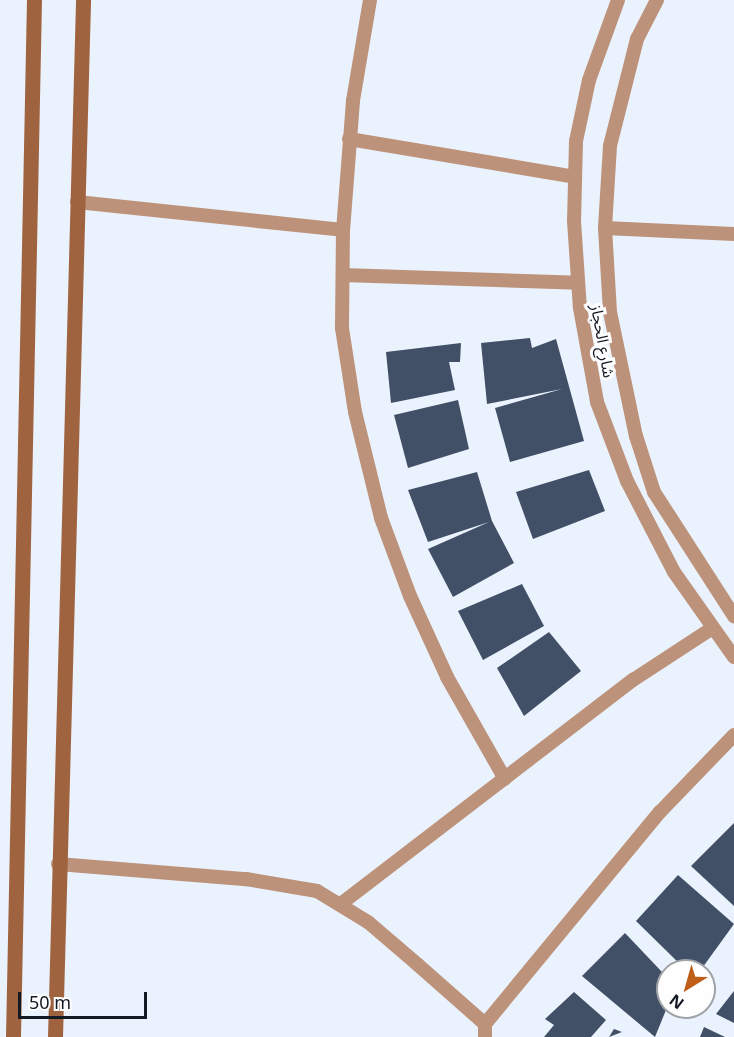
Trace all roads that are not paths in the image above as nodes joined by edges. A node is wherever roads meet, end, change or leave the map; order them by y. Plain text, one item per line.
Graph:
1 (34, 0) edge
2 (83, 0) edge
3 (370, 0) edge
4 (618, 0) edge
5 (657, 0) edge
6 (349, 139) junction
7 (575, 177) junction
8 (77, 202) junction
9 (605, 228) junction
10 (343, 230) junction
11 (734, 234) edge
12 (343, 275) junction
13 (578, 283) junction
14 (734, 616) edge
15 (711, 629) junction
16 (734, 657) edge
17 (734, 735) edge
18 (505, 779) junction
19 (58, 864) junction
20 (342, 903) junction
21 (485, 1030) edge
22 (13, 1037) edge
23 (55, 1037) edge

1 - 22 street
2 - 8 street
3 - 6 street
4 - 7 street, شارع الحجاز
5 - 9 street, شارع الحجاز
6 - 7 street
6 - 10 street
7 - 13 street, شارع الحجاز
8 - 10 street
8 - 19 street
9 - 11 street
9 - 14 street, شارع الحجاز
10 - 12 street
12 - 13 street
12 - 18 street
13 - 15 street, شارع الحجاز
15 - 16 street, شارع الحجاز
15 - 18 street
17 - 21 street
18 - 20 street
19 - 20 street
19 - 23 street
20 - 21 street

